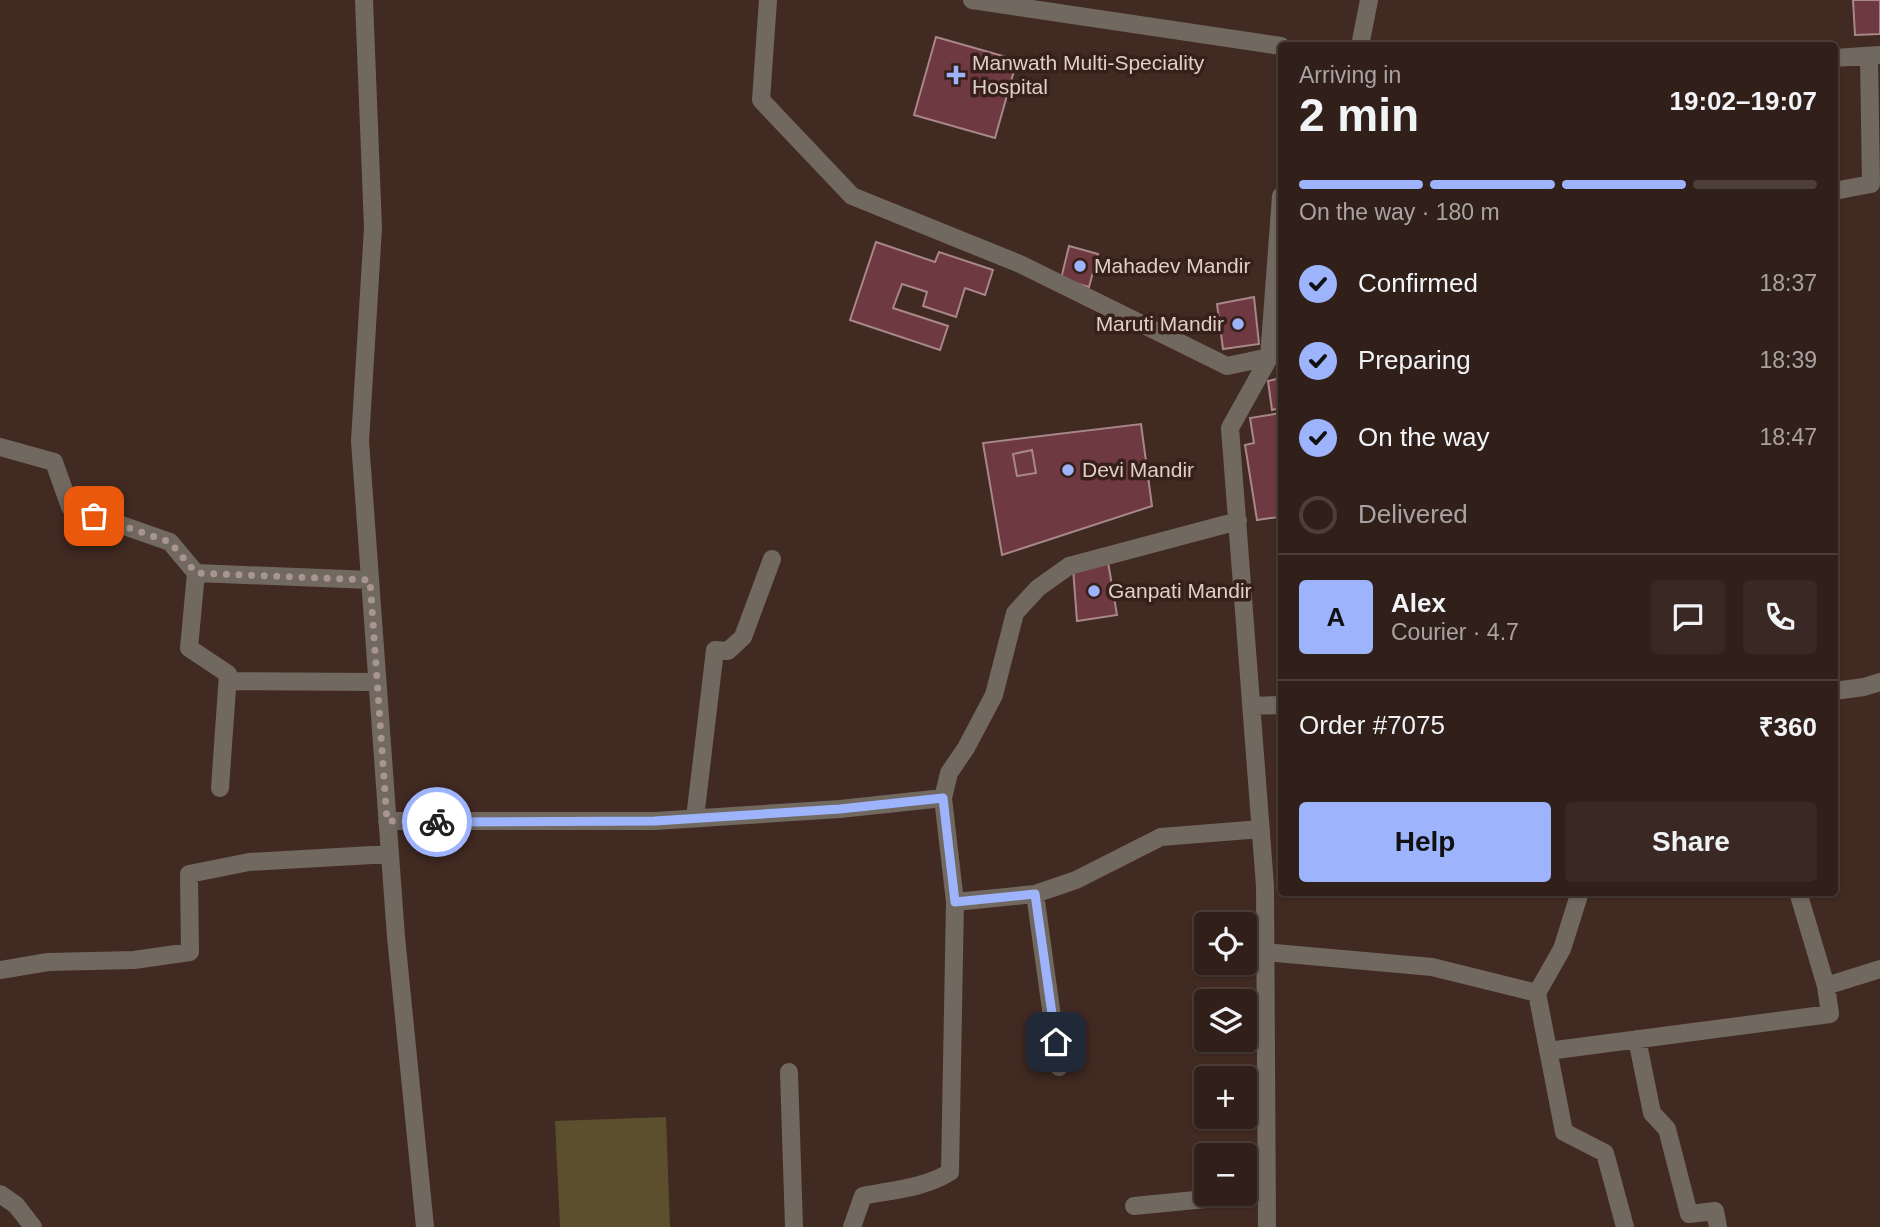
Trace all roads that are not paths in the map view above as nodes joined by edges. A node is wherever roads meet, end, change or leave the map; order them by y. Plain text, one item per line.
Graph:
1 (364, 0) edge
2 (768, 0) edge
3 (972, 0) edge
4 (1368, 0) edge
5 (1080, 8) edge
6 (1361, 42) edge
7 (1278, 45) edge
8 (1875, 55) edge
9 (1838, 58) edge
10 (1838, 190) edge
11 (1278, 276) edge
12 (1275, 356) edge
13 (0, 447) edge
14 (1238, 521) junction
15 (772, 559) dead end
16 (196, 573) junction
17 (370, 580) junction
18 (228, 681) junction
19 (377, 682) junction
20 (1880, 682) edge
21 (1838, 690) edge
22 (1278, 705) edge
23 (1252, 706) junction
24 (220, 788) dead end
25 (943, 798) junction
26 (695, 818) junction
27 (387, 821) junction
28 (1261, 829) junction
29 (390, 854) junction
30 (1035, 894) junction
31 (1579, 896) edge
32 (1799, 896) edge
33 (955, 902) junction
34 (1265, 952) junction
35 (1880, 969) edge
36 (0, 970) edge
37 (1826, 986) junction
38 (1537, 993) junction
39 (1637, 1039) junction
40 (1548, 1051) junction
41 (1059, 1066) dead end
42 (789, 1072) dead end
43 (1267, 1193) junction
44 (0, 1194) edge
45 (1134, 1206) dead end
46 (33, 1227) edge
47 (425, 1227) edge
48 (794, 1227) edge
49 (852, 1227) edge
50 (1267, 1227) edge
51 (1625, 1227) edge
52 (1718, 1227) edge

1 - 17 street
2 - 12 street
3 - 5 street
4 - 6 street
5 - 7 street
8 - 9 street
8 - 10 street
11 - 12 street
12 - 14 street
13 - 16 street
14 - 23 street
14 - 25 street
15 - 26 street
16 - 17 street
16 - 18 street
17 - 19 street
18 - 19 street
18 - 24 street
19 - 27 street
20 - 21 street
22 - 23 street
23 - 28 street
25 - 26 street
25 - 33 street
26 - 27 street
27 - 29 street
28 - 30 street
28 - 34 street
29 - 36 street
29 - 47 street
30 - 33 street
30 - 41 street
31 - 38 street
32 - 37 street
33 - 49 street
34 - 38 street
34 - 43 street
35 - 37 street
37 - 39 street
38 - 40 street
39 - 40 street
39 - 52 street
40 - 51 street
42 - 48 street
43 - 45 street
43 - 50 street
44 - 46 street

